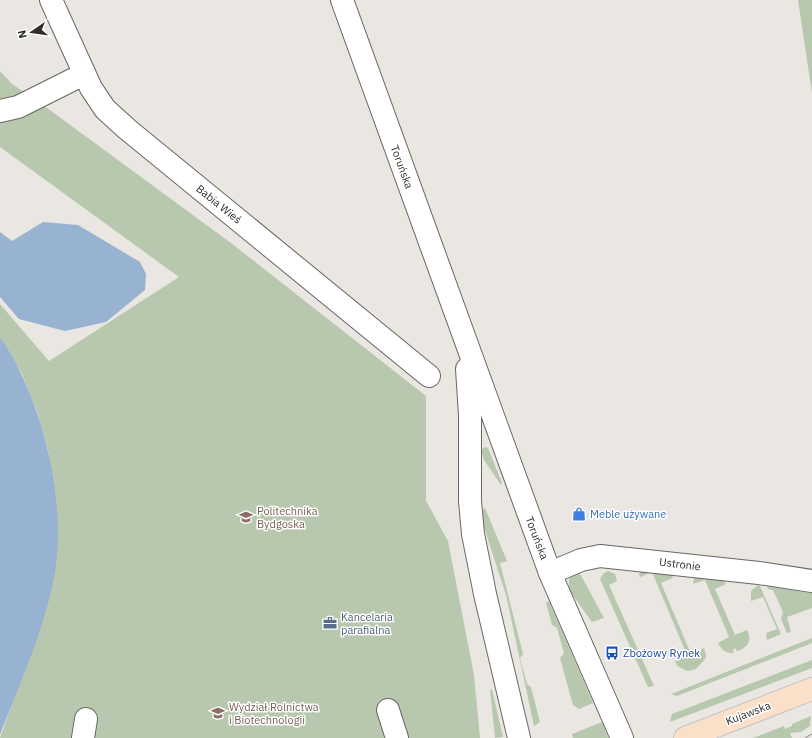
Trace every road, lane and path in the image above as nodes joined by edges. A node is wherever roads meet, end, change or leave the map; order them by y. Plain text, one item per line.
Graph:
1 (51, 0) edge
2 (342, 0) edge
3 (84, 74) junction
4 (0, 111) edge
5 (463, 334) junction
6 (430, 376) dead end
7 (550, 573) junction
8 (812, 581) edge
9 (812, 689) edge
10 (388, 710) dead end
11 (397, 738) edge
12 (519, 738) edge
13 (622, 738) edge
14 (685, 738) edge

1 - 3 street, Babia Wieś
2 - 5 street, Toruńska
3 - 4 street
3 - 6 street, Babia Wieś
5 - 7 street, Toruńska
5 - 12 street, Toruńska
7 - 8 street, Ustronie
7 - 13 street, Toruńska
9 - 14 main road, Kujawska
10 - 11 street

